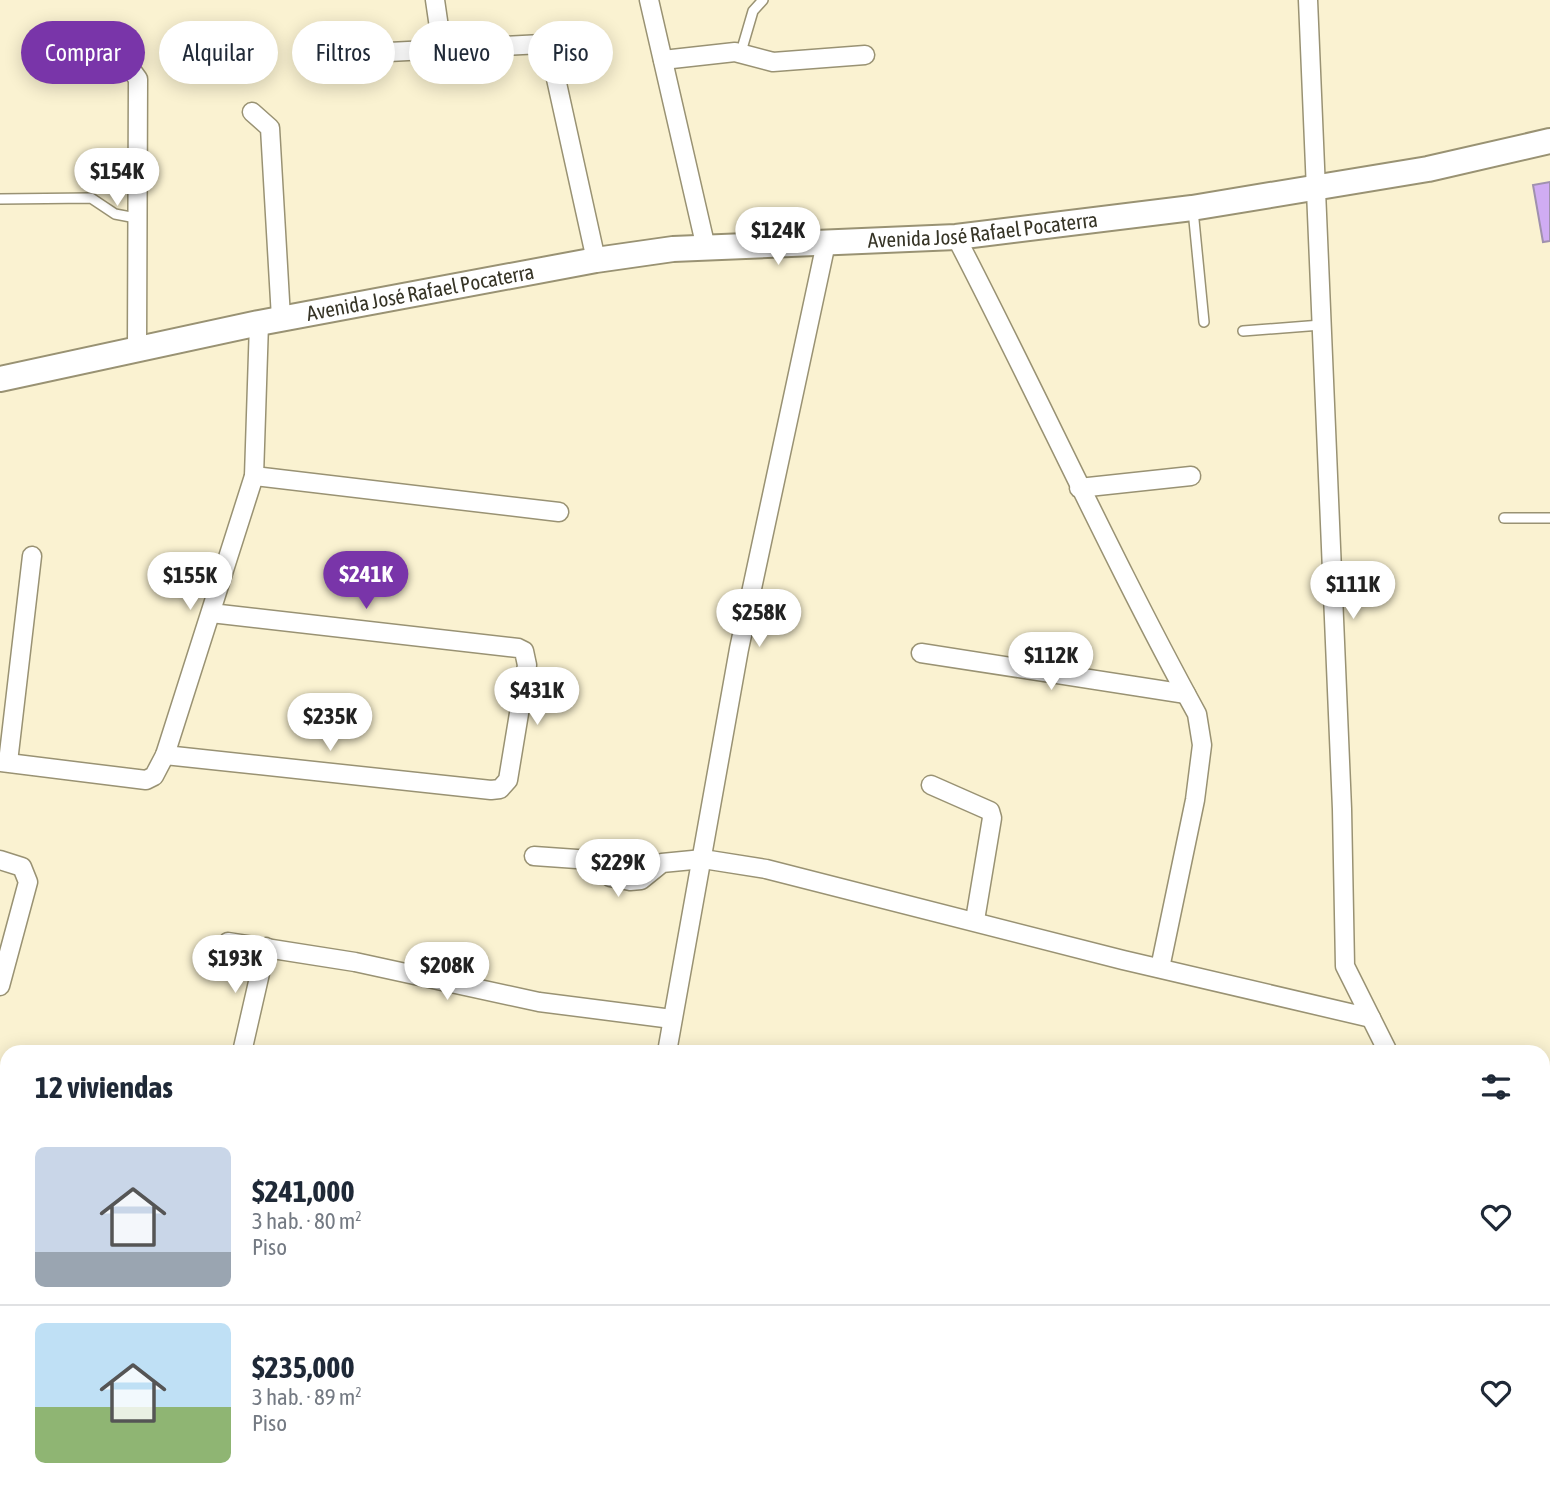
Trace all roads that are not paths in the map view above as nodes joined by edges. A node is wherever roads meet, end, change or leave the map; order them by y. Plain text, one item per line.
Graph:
1 (435, 0) edge
2 (649, 0) edge
3 (763, 0) edge
4 (1308, 0) edge
5 (438, 21) edge
6 (514, 45) edge
7 (741, 52) junction
8 (865, 55) dead end
9 (663, 60) junction
10 (138, 84) edge
11 (252, 113) dead end
12 (1550, 141) edge
13 (1317, 189) junction
14 (0, 199) edge
15 (1192, 208) junction
16 (136, 218) junction
17 (956, 237) junction
18 (826, 243) junction
19 (706, 248) junction
20 (596, 260) junction
21 (270, 320) junction
22 (1204, 322) dead end
23 (1321, 325) junction
24 (1243, 331) dead end
25 (137, 348) junction
26 (0, 379) edge
27 (254, 476) junction
28 (1191, 476) dead end
29 (1079, 488) junction
30 (559, 512) dead end
31 (1504, 518) dead end
32 (1550, 518) edge
33 (32, 556) dead end
34 (211, 613) junction
35 (921, 653) dead end
36 (1186, 695) junction
37 (165, 755) junction
38 (4, 762) edge
39 (930, 785) dead end
40 (534, 856) dead end
41 (0, 859) edge
42 (704, 859) junction
43 (975, 920) junction
44 (228, 942) dead end
45 (266, 947) junction
46 (1160, 968) junction
47 (0, 986) edge
48 (672, 1018) junction
49 (1371, 1018) junction
50 (244, 1045) edge
51 (668, 1045) edge
52 (1384, 1045) edge

1 - 5 street
2 - 9 street
3 - 7 lane
4 - 13 street
6 - 20 street
7 - 8 street
7 - 9 street
9 - 19 street
10 - 16 street
11 - 21 street
12 - 13 street, Avenida José Rafael Pocaterra
13 - 15 street, Avenida José Rafael Pocaterra
13 - 23 street
14 - 16 lane
15 - 17 street, Avenida José Rafael Pocaterra
15 - 22 lane
16 - 25 street
17 - 18 street, Avenida José Rafael Pocaterra
17 - 29 street
18 - 19 street, Avenida José Rafael Pocaterra
18 - 42 street
19 - 20 street, Avenida José Rafael Pocaterra
20 - 21 street, Avenida José Rafael Pocaterra
21 - 25 street, Avenida José Rafael Pocaterra
21 - 27 street
23 - 24 lane
23 - 49 street
25 - 26 street, Avenida José Rafael Pocaterra
27 - 30 street
27 - 34 street
28 - 29 street
29 - 36 street
31 - 32 lane
33 - 38 street
34 - 37 street
34 - 37 street
35 - 36 street
36 - 46 street
37 - 38 street
39 - 43 street
40 - 42 street
41 - 47 street
42 - 43 street
42 - 48 street
43 - 46 street
44 - 45 street
45 - 48 street
45 - 50 street
46 - 49 street
48 - 51 street
49 - 52 street

